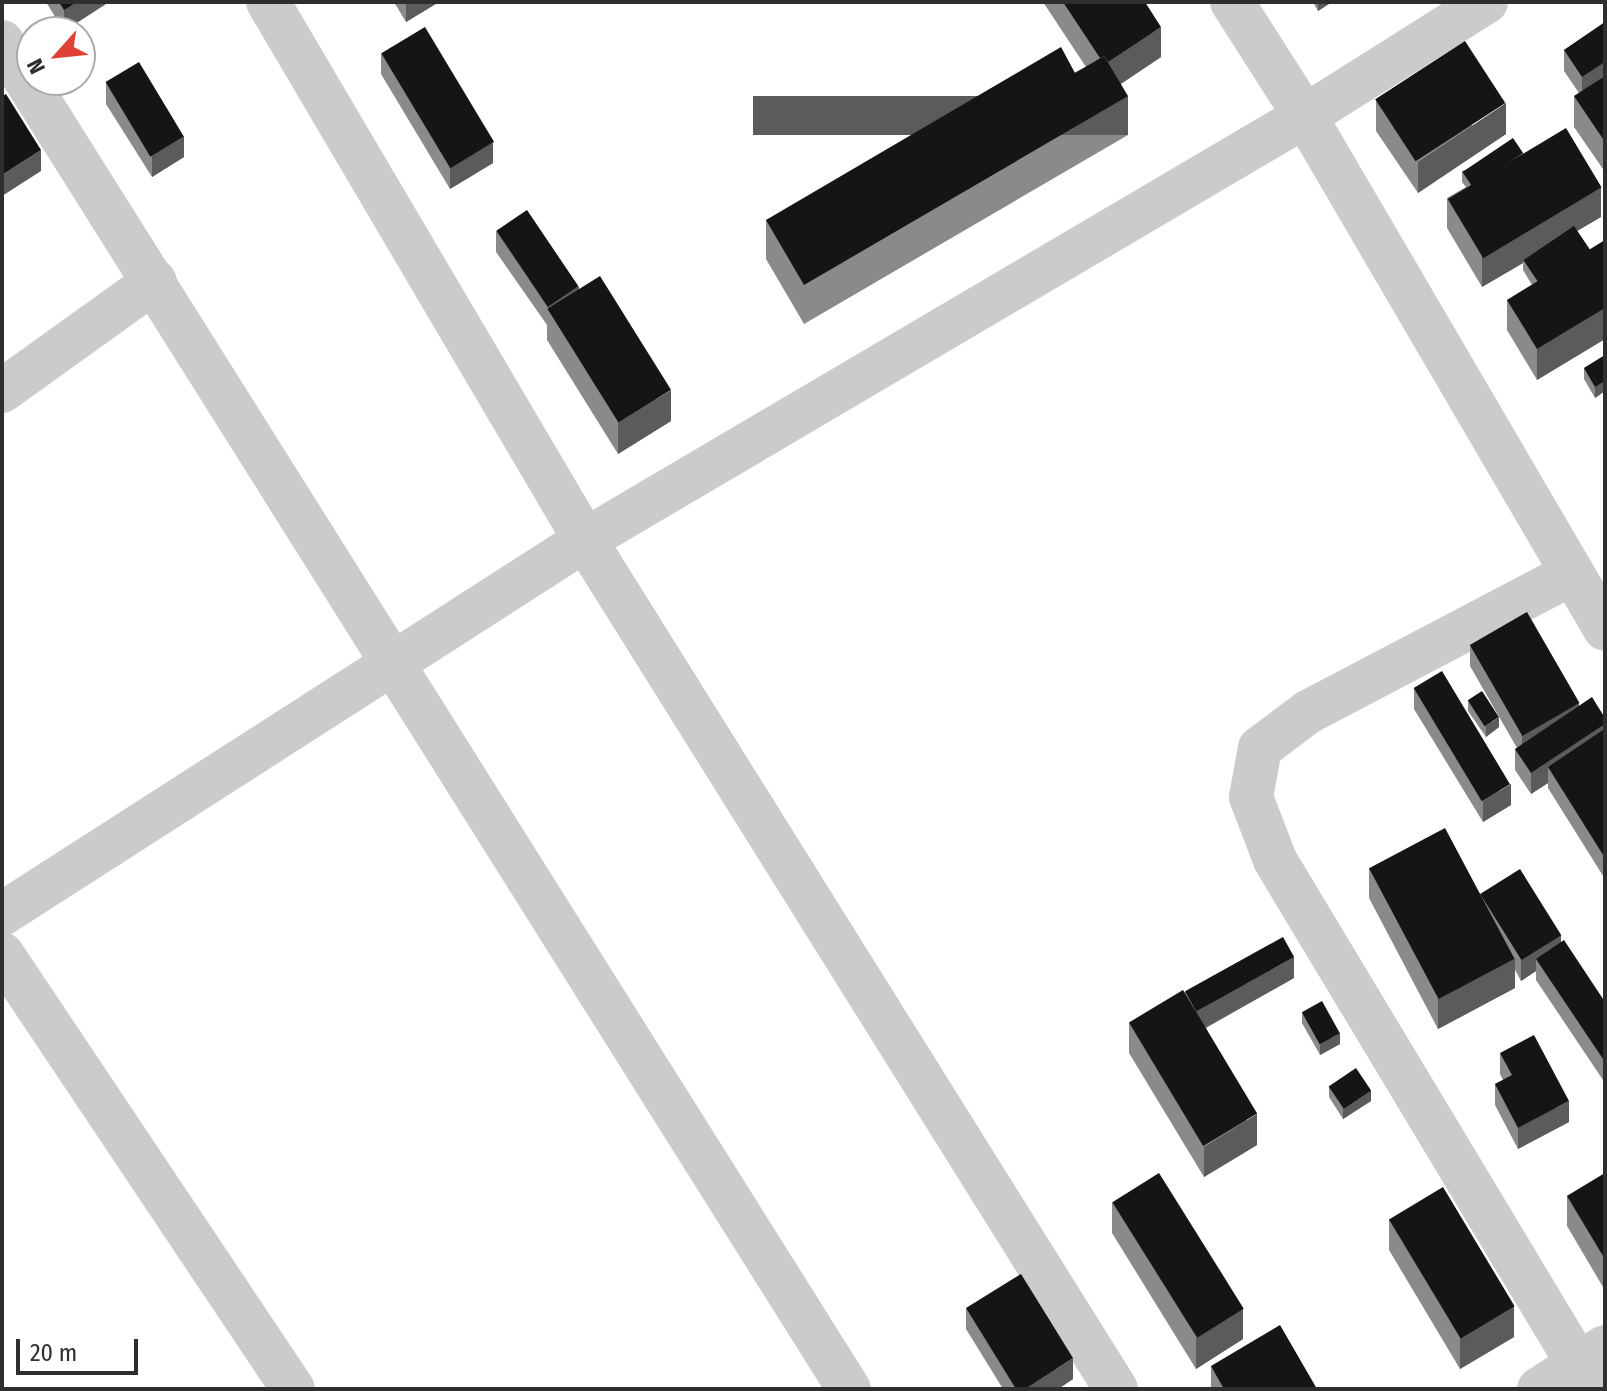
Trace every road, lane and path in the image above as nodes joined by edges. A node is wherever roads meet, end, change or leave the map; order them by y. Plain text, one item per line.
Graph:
1 (268, 2) edge
2 (1232, 2) edge
3 (1486, 2) edge
4 (2, 42) edge
5 (1305, 116) junction
6 (155, 281) junction
7 (2, 391) edge
8 (585, 540) junction
9 (1571, 574) junction
10 (1605, 629) edge
11 (390, 664) junction
12 (2, 914) edge
13 (2, 954) edge
14 (1592, 1366) edge
15 (293, 1389) edge
16 (849, 1389) edge
17 (1116, 1389) edge
18 (1539, 1389) edge

1 - 8 street
2 - 5 street
3 - 5 street
4 - 6 street
5 - 8 street
5 - 9 street
6 - 7 street
6 - 11 street
8 - 11 street
8 - 17 street
9 - 10 street
9 - 14 street
11 - 12 street
11 - 16 street
13 - 15 street
14 - 18 street

